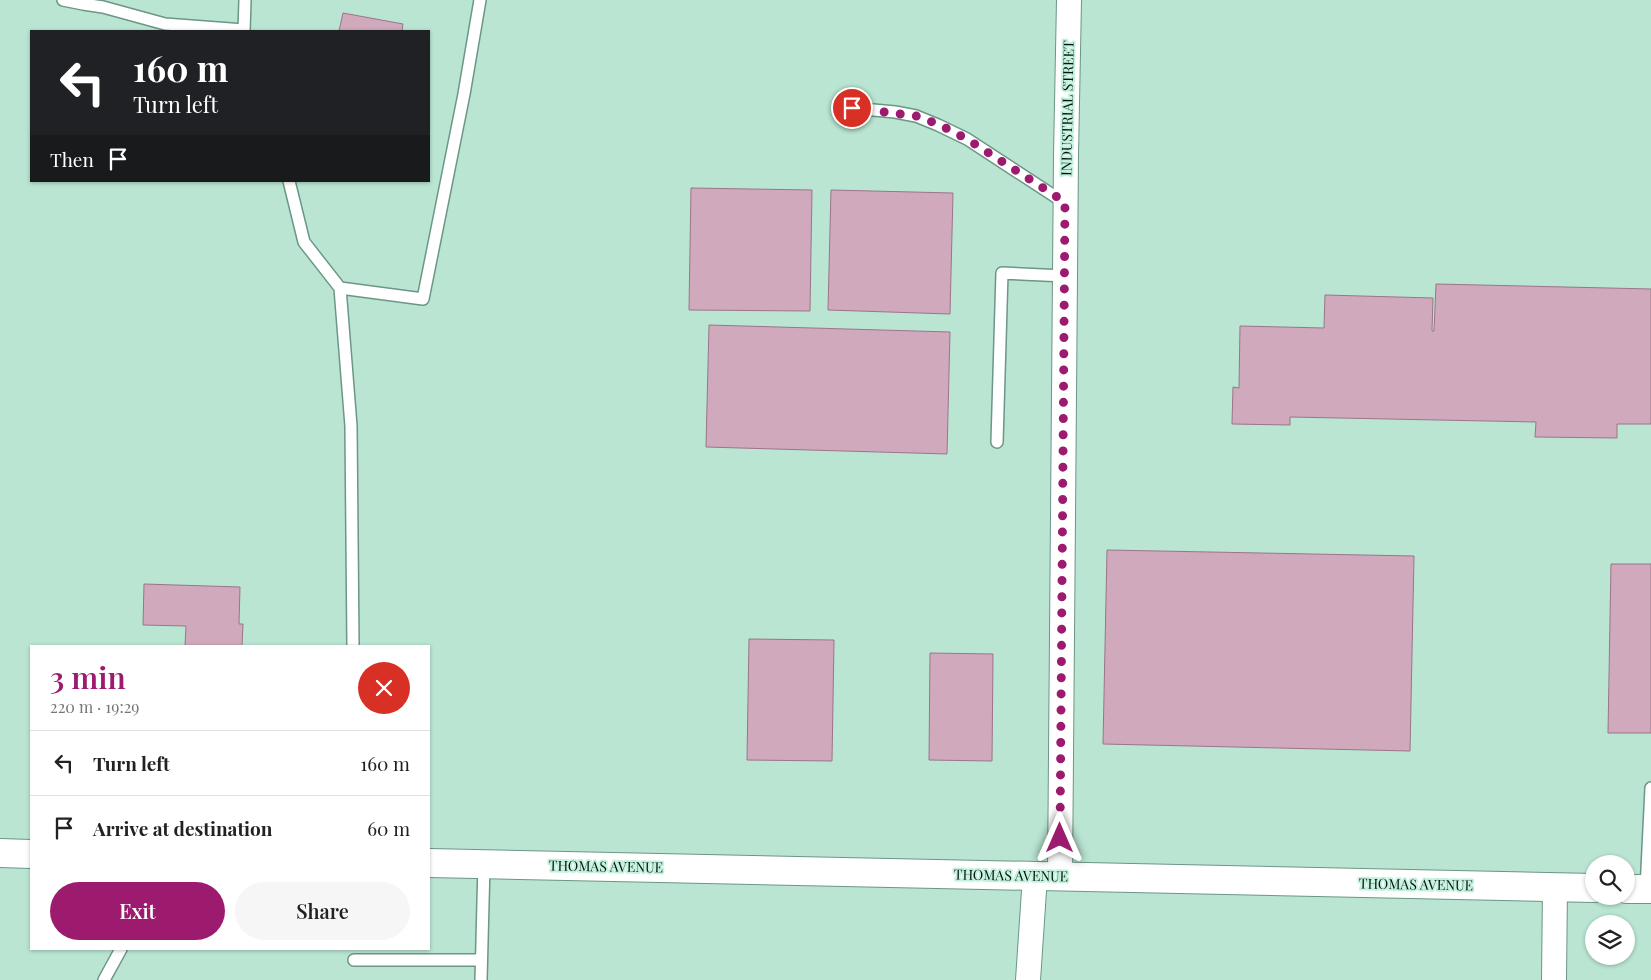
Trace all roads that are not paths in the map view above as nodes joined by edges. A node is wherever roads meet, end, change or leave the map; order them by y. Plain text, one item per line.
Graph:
1 (63, 0) edge
2 (245, 0) edge
3 (480, 0) edge
4 (1069, 0) edge
5 (83, 2) edge
6 (233, 30) edge
7 (244, 30) edge
8 (852, 108) dead end
9 (289, 182) edge
10 (1065, 202) junction
11 (1065, 276) junction
12 (340, 288) junction
13 (997, 442) dead end
14 (353, 645) edge
15 (1651, 788) edge
16 (0, 853) edge
17 (30, 854) edge
18 (430, 862) edge
19 (484, 864) junction
20 (1047, 876) junction
21 (1555, 887) junction
22 (1585, 888) edge
23 (1641, 889) edge
24 (120, 950) edge
25 (354, 960) dead end
26 (481, 960) junction
27 (104, 980) edge
28 (481, 980) edge
29 (1028, 980) edge
30 (1554, 980) edge

1 - 5 lane
2 - 7 lane
3 - 12 lane
4 - 10 street, INDUSTRIAL STREET
5 - 6 lane
8 - 10 lane
9 - 12 lane
10 - 11 street, INDUSTRIAL STREET
11 - 13 lane
11 - 20 street, INDUSTRIAL STREET
12 - 14 lane
15 - 23 lane
16 - 17 street
18 - 19 street, THOMAS AVENUE
19 - 20 street, THOMAS AVENUE
19 - 26 lane
20 - 21 street, THOMAS AVENUE
20 - 29 street, INDUSTRIAL STREET
21 - 22 street, THOMAS AVENUE
21 - 30 street
24 - 27 lane
25 - 26 lane
26 - 28 lane

